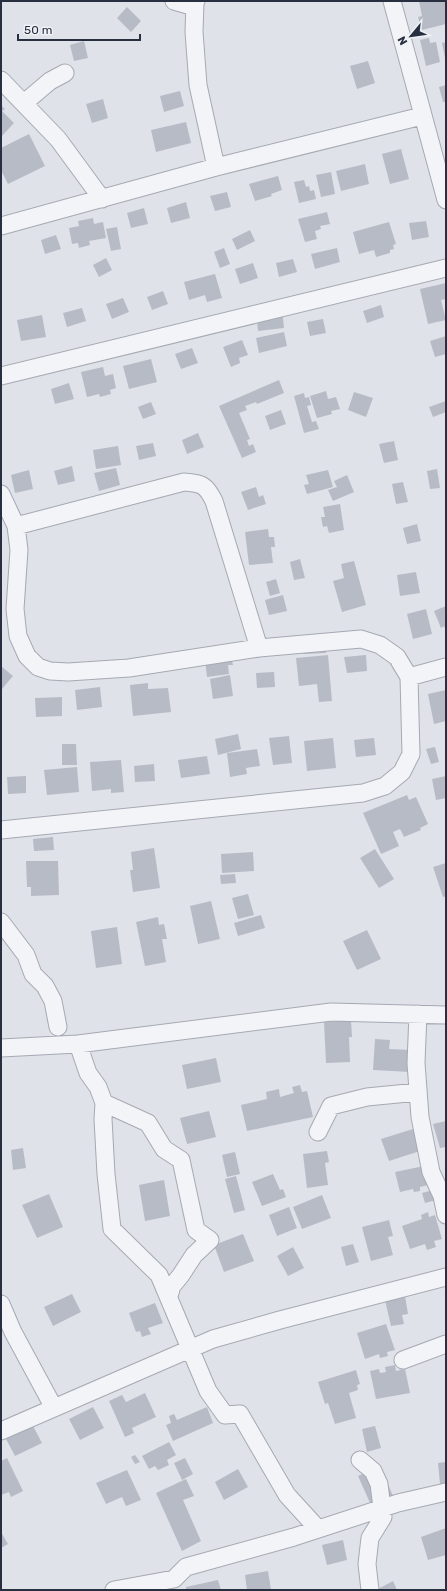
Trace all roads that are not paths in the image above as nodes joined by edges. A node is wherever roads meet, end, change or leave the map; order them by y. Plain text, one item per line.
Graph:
1 (174, 1) edge
2 (195, 1) edge
3 (392, 1) edge
4 (65, 72) dead end
5 (1, 80) edge
6 (24, 103) junction
7 (422, 116) junction
8 (216, 167) junction
9 (444, 182) edge
10 (102, 199) junction
11 (446, 200) edge
12 (1, 226) edge
13 (446, 268) edge
14 (1, 376) edge
15 (1, 494) edge
16 (16, 526) junction
17 (259, 648) junction
18 (446, 667) edge
19 (409, 677) junction
20 (1, 830) edge
21 (1, 922) edge
22 (418, 1014) junction
23 (446, 1015) edge
24 (58, 1027) dead end
25 (78, 1044) junction
26 (1, 1048) edge
27 (418, 1092) junction
28 (104, 1103) junction
29 (318, 1132) dead end
30 (446, 1216) edge
31 (446, 1277) edge
32 (169, 1296) junction
33 (1, 1304) edge
34 (446, 1344) edge
35 (191, 1348) junction
36 (403, 1360) dead end
37 (54, 1408) junction
38 (1, 1431) edge
39 (360, 1460) dead end
40 (446, 1492) edge
41 (382, 1508) junction
42 (318, 1529) junction
43 (114, 1590) edge
44 (370, 1590) edge

1 - 2 street
2 - 8 street
3 - 7 street
4 - 6 street
5 - 6 street
6 - 10 street
7 - 8 street
7 - 9 street
8 - 10 street
9 - 11 street
10 - 12 street
13 - 14 street
15 - 16 street
16 - 17 street
16 - 17 street
17 - 19 street
18 - 19 street
19 - 20 street
21 - 24 street
22 - 23 street
22 - 25 street
22 - 27 street
25 - 26 street
25 - 28 street
27 - 29 street
27 - 30 street
28 - 32 street
28 - 32 street
31 - 35 street
32 - 35 street
33 - 37 street
34 - 36 street
35 - 37 street
35 - 42 street
37 - 38 street
39 - 41 street
40 - 41 street
41 - 42 street
41 - 44 street
42 - 43 street

